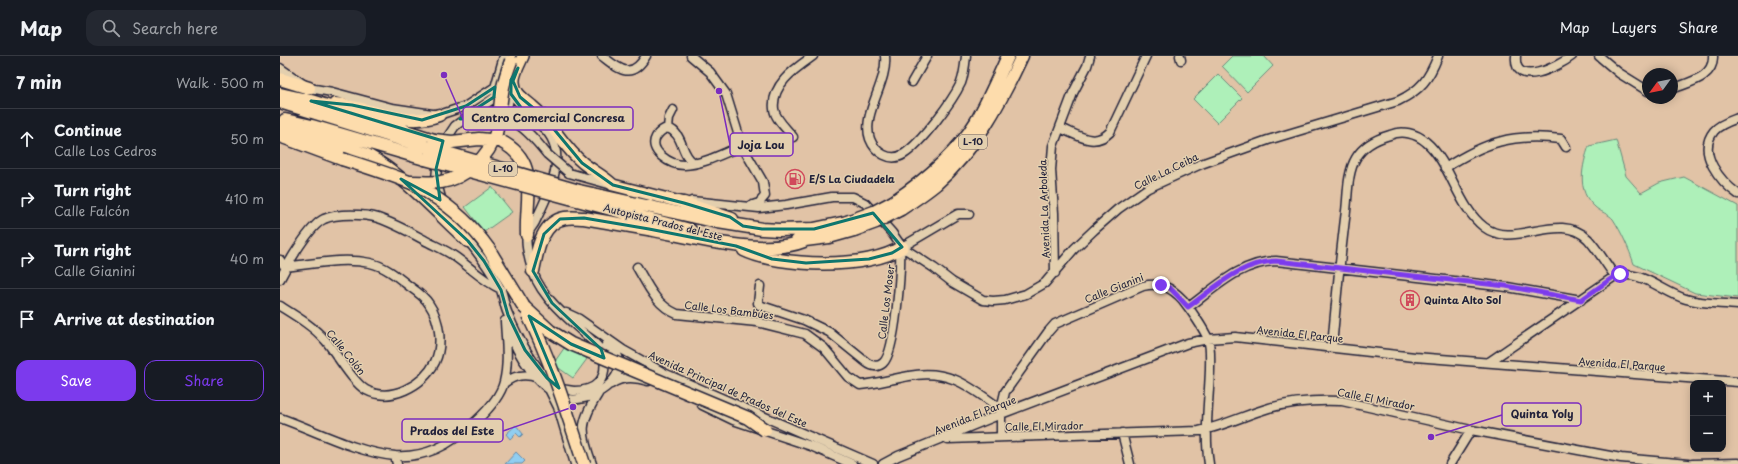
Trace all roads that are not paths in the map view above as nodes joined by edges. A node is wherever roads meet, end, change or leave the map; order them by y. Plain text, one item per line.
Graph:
1 (523, 56) edge
2 (602, 56) edge
3 (646, 56) edge
4 (691, 56) edge
5 (813, 56) edge
6 (885, 56) edge
7 (927, 56) edge
8 (966, 56) edge
9 (1008, 56) edge
10 (1022, 56) edge
11 (1090, 56) edge
12 (1146, 56) edge
13 (1438, 56) edge
14 (1516, 56) edge
15 (1572, 56) edge
16 (1599, 56) edge
17 (1713, 56) edge
18 (512, 60) edge
19 (280, 68) edge
20 (280, 79) edge
21 (912, 82) dead end
22 (495, 87) junction
23 (1642, 87) edge
24 (1678, 87) edge
25 (311, 88) junction
26 (280, 94) edge
27 (511, 94) junction
28 (494, 98) junction
29 (311, 101) junction
30 (280, 102) edge
31 (673, 110) dead end
32 (439, 115) junction
33 (1738, 118) edge
34 (280, 119) edge
35 (464, 119) junction
36 (537, 123) junction
37 (280, 124) edge
38 (668, 128) junction
39 (1060, 128) junction
40 (450, 132) junction
41 (280, 136) edge
42 (793, 137) dead end
43 (742, 146) junction
44 (428, 148) junction
45 (1566, 148) dead end
46 (693, 162) junction
47 (1445, 168) junction
48 (411, 182) junction
49 (613, 185) junction
50 (1738, 194) edge
51 (684, 203) junction
52 (897, 205) junction
53 (749, 206) junction
54 (968, 214) dead end
55 (743, 226) junction
56 (527, 235) junction
57 (468, 241) junction
58 (804, 241) junction
59 (731, 242) junction
60 (901, 247) junction
61 (280, 260) edge
62 (286, 267) junction
63 (637, 267) dead end
64 (1339, 268) junction
65 (533, 271) junction
66 (1054, 273) junction
67 (1615, 276) junction
68 (280, 279) edge
69 (760, 286) dead end
70 (501, 290) junction
71 (1581, 300) junction
72 (1738, 305) edge
73 (280, 306) edge
74 (504, 306) junction
75 (524, 307) junction
76 (1188, 307) junction
77 (560, 310) junction
78 (505, 321) junction
79 (1208, 339) junction
80 (1332, 347) junction
81 (1489, 362) junction
82 (538, 378) junction
83 (1738, 382) edge
84 (504, 383) junction
85 (607, 386) junction
86 (549, 388) junction
87 (598, 394) junction
88 (1001, 412) junction
89 (280, 418) edge
90 (1207, 429) junction
91 (765, 430) junction
92 (1471, 430) junction
93 (1122, 433) junction
94 (1001, 436) junction
95 (941, 440) junction
96 (396, 460) edge
97 (1738, 463) edge
98 (575, 464) edge
99 (584, 464) edge
100 (592, 464) edge
101 (852, 464) edge
102 (873, 464) edge
103 (882, 464) edge
104 (1130, 464) edge
105 (1210, 464) edge
106 (1450, 464) edge
107 (1688, 464) edge
108 (1692, 464) edge

1 - 18 main road
2 - 3 street
4 - 43 street
5 - 42 street
6 - 8 street
7 - 21 street
9 - 52 highway, Autopista Prados del Este / L-10
10 - 52 highway, Autopista Prados del Este / L-10
11 - 39 street, Avenida La Arboleda
12 - 39 street
13 - 66 street, Calle La Ceiba
14 - 15 street
16 - 23 street
17 - 24 street
18 - 22 street
18 - 27 street
18 - 48 highway, bridge
18 - 49 main road
19 - 25 street
20 - 25 highway
22 - 28 street
22 - 32 street
25 - 32 street
26 - 29 highway
27 - 28 street
27 - 36 street
28 - 35 street
29 - 32 highway
29 - 44 highway
30 - 44 highway, Autopista Prados del Este / L-10
31 - 38 street
33 - 50 street
34 - 44 highway, Autopista Prados del Este / L-10
35 - 36 street
35 - 40 street
36 - 56 street
37 - 57 highway
38 - 46 street
38 - 46 street
39 - 66 street, Avenida La Arboleda
40 - 49 street, bridge
40 - 57 street
41 - 48 highway, bridge
43 - 46 street
43 - 53 street
44 - 55 highway, Autopista Prados del Este / L-10, bridge
44 - 56 highway, bridge
44 - 59 highway, Autopista Prados del Este / L-10, bridge
45 - 47 street
47 - 64 street
47 - 67 street
48 - 75 highway, bridge
49 - 51 main road
51 - 53 street, Calle La Ceiba
51 - 55 highway
52 - 55 highway, Autopista Prados del Este / L-10, bridge
52 - 58 highway, Autopista Prados del Este / L-10, bridge
53 - 60 street, Calle La Ceiba
54 - 60 street
56 - 65 street
57 - 70 street
58 - 59 highway, Autopista Prados del Este / L-10
58 - 59 highway
59 - 60 highway
59 - 65 highway
60 - 66 street, Calle La Ceiba
60 - 69 street, Calle Los Moser
61 - 62 street
62 - 68 street
62 - 70 street
62 - 73 street, Calle Colón
63 - 88 street, Calle Los Bambúes
64 - 71 street
64 - 76 street
64 - 80 street
65 - 77 street
67 - 71 street
67 - 72 street
70 - 74 street
71 - 81 street
74 - 77 street
74 - 78 street
75 - 91 highway, bridge
75 - 99 highway, bridge
76 - 79 street, Calle Gianini
76 - 88 street, Calle Gianini
77 - 85 street
77 - 102 street, Avenida Principal de Prados del Este
78 - 82 street
78 - 84 street
79 - 80 street, Avenida El Parque
79 - 88 street, Avenida El Parque
79 - 90 street, Calle Gianini
80 - 81 street, Avenida El Parque
81 - 83 street, Avenida El Parque
82 - 84 street
82 - 86 street
84 - 96 street
85 - 87 street
85 - 91 street, Avenida Principal de Prados del Este
86 - 87 street
86 - 98 street
87 - 100 street
88 - 94 street, Calle Gianini
88 - 95 street, Avenida El Parque
89 - 96 street
90 - 92 street, Calle El Mirador
90 - 93 street, Calle El Mirador
90 - 105 street, Calle Gianini
91 - 101 street, Avenida Principal de Prados del Este
92 - 106 street
92 - 107 street, Calle El Mirador
93 - 94 street, Calle El Mirador
93 - 104 street
94 - 95 street, Calle El Mirador
95 - 103 street, Avenida El Parque
97 - 108 street

